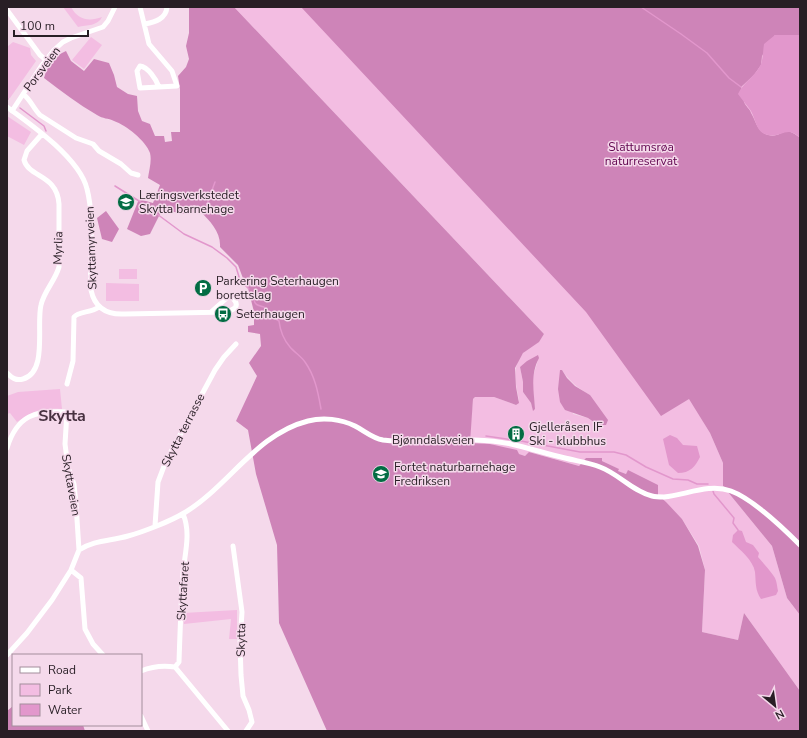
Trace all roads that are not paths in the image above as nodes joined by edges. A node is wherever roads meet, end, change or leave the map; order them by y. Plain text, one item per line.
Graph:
1 (115, 7) edge
2 (140, 7) edge
3 (166, 7) edge
4 (7, 10) edge
5 (145, 24) junction
6 (46, 60) junction
7 (159, 87) junction
8 (23, 94) junction
9 (7, 107) edge
10 (12, 111) junction
11 (42, 134) junction
12 (138, 176) dead end
13 (99, 307) junction
14 (211, 312) junction
15 (236, 344) dead end
16 (7, 373) edge
17 (67, 384) dead end
18 (7, 448) edge
19 (183, 514) junction
20 (155, 526) junction
21 (800, 545) edge
22 (233, 546) dead end
23 (78, 550) junction
24 (71, 570) junction
25 (102, 654) edge
26 (7, 655) edge
27 (175, 667) junction
28 (142, 671) edge
29 (142, 718) edge
30 (148, 731) edge
31 (228, 731) edge
32 (246, 731) edge

1 - 6 street, Porsveien
2 - 5 street
3 - 5 street
4 - 6 street
5 - 7 street
6 - 8 street, Porsveien
7 - 7 street
8 - 10 street, Porsveien
8 - 12 street
9 - 10 street, Skyttamyrveien
10 - 11 street, Skyttamyrveien
11 - 13 street, Skyttamyrveien
11 - 16 street, Myrlia
13 - 14 street, Skyttamyrveien
13 - 17 street
14 - 14 street, Skyttamyrveien
15 - 20 street, Skytta terrasse
18 - 23 street, Skyttaveien
19 - 20 street, Bjønndalsveien
19 - 21 street, Bjønndalsveien
19 - 27 street, Skyttafaret
20 - 23 street, Bjønndalsveien
22 - 32 street, Skytta
23 - 24 street, Skyttaveien
24 - 25 street
24 - 26 street, Skyttaveien
27 - 28 street
27 - 31 street
29 - 30 street

